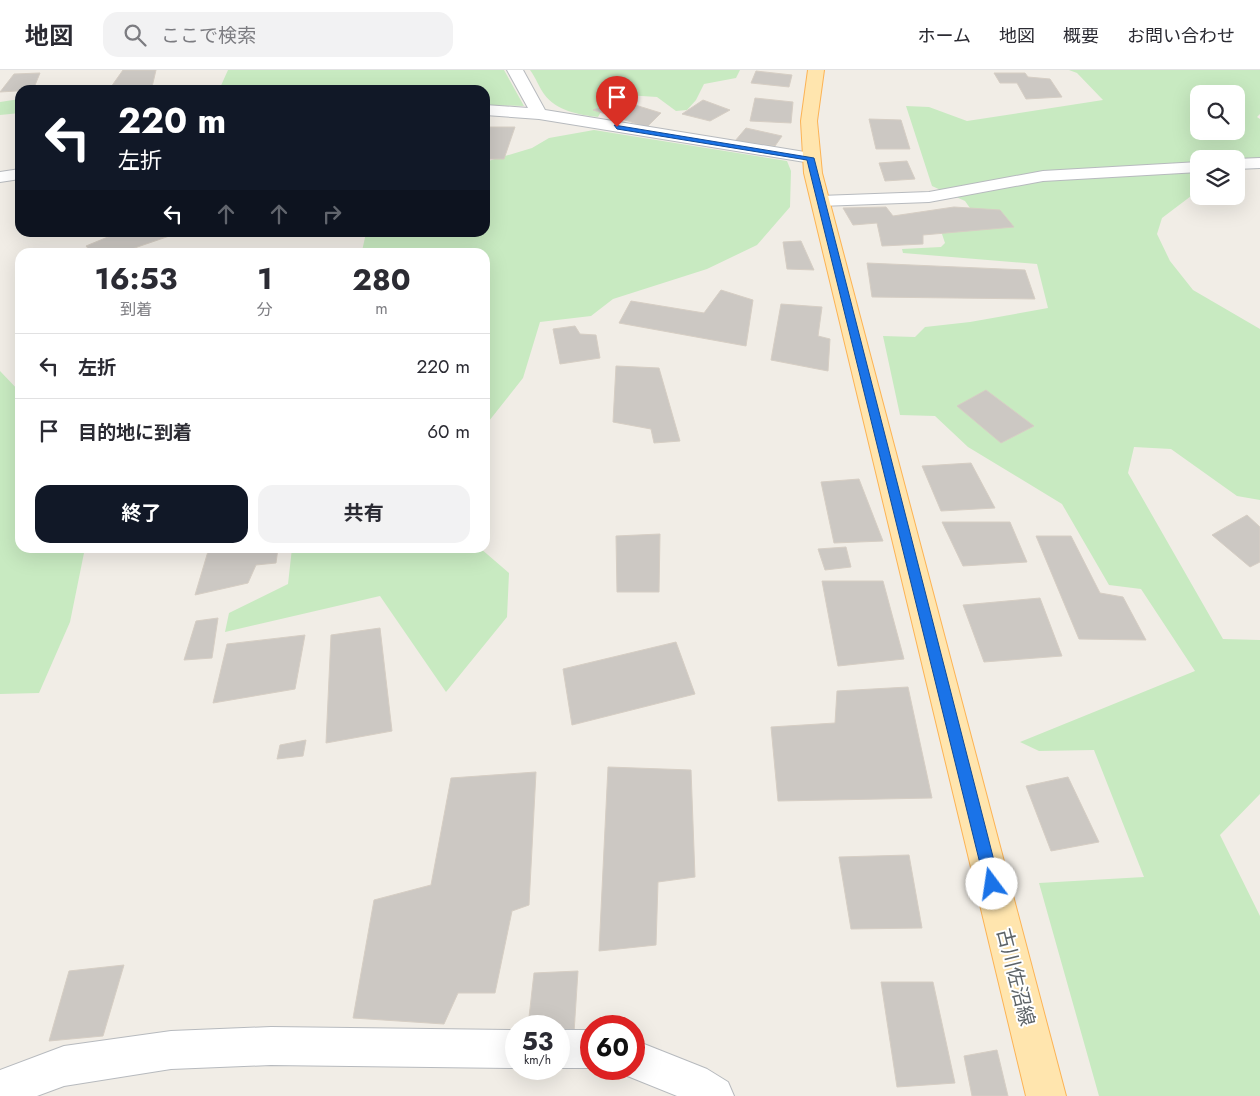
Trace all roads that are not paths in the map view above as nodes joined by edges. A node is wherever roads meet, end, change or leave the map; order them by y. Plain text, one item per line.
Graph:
1 (515, 70) edge
2 (816, 70) edge
3 (490, 110) edge
4 (540, 114) junction
5 (810, 158) junction
6 (1260, 163) edge
7 (1245, 164) edge
8 (1190, 167) edge
9 (15, 175) edge
10 (0, 177) edge
11 (820, 202) junction
12 (505, 1048) edge
13 (645, 1063) edge
14 (0, 1090) edge
15 (714, 1096) edge
16 (1046, 1096) edge

1 - 4 street
2 - 5 main road, 古川佐沼線
3 - 4 street
4 - 5 street
5 - 11 main road, 古川佐沼線
6 - 7 street
8 - 11 street
9 - 10 street
11 - 16 main road, 古川佐沼線
12 - 14 street
13 - 15 street

